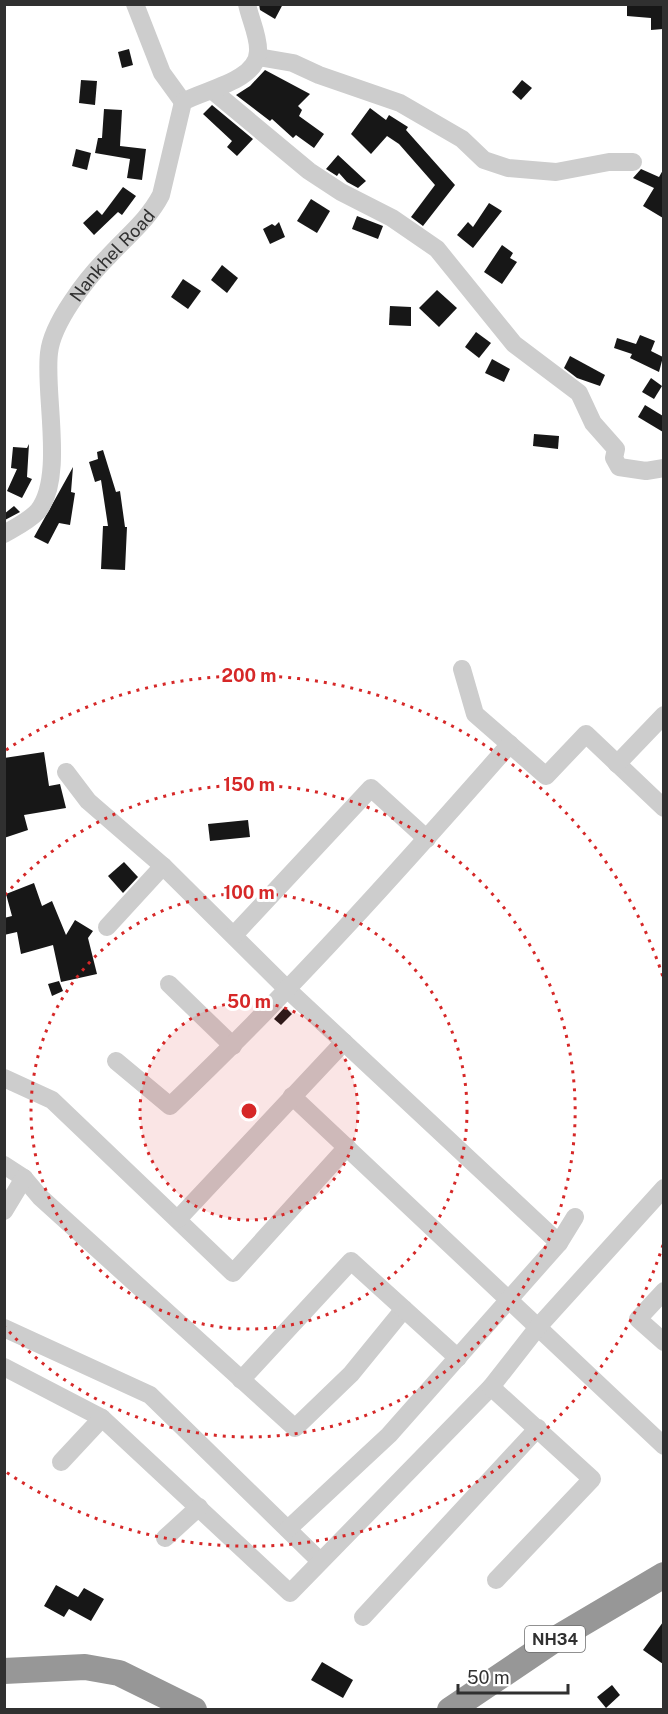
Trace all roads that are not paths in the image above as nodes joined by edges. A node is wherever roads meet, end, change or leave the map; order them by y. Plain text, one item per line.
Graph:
1 (135, 4) edge
2 (248, 4) edge
3 (258, 57) junction
4 (213, 91) junction
5 (183, 102) junction
6 (633, 162) dead end
7 (663, 468) edge
8 (4, 534) edge
9 (462, 669) dead end
10 (663, 715) edge
11 (510, 744) junction
12 (617, 764) junction
13 (66, 772) dead end
14 (663, 808) edge
15 (427, 839) junction
16 (163, 866) junction
17 (107, 927) dead end
18 (234, 935) junction
19 (168, 984) dead end
20 (287, 989) junction
21 (344, 1042) junction
22 (233, 1046) junction
23 (116, 1061) dead end
24 (4, 1078) edge
25 (292, 1096) junction
26 (347, 1147) junction
27 (4, 1165) edge
28 (24, 1178) junction
29 (662, 1192) edge
30 (4, 1211) edge
31 (575, 1217) dead end
32 (178, 1219) junction
33 (559, 1243) junction
34 (663, 1291) edge
35 (509, 1300) junction
36 (405, 1309) junction
37 (538, 1327) junction
38 (4, 1329) edge
39 (663, 1342) edge
40 (458, 1358) junction
41 (4, 1367) edge
42 (241, 1380) junction
43 (491, 1387) junction
44 (102, 1418) junction
45 (538, 1428) junction
46 (663, 1446) edge
47 (61, 1462) dead end
48 (200, 1507) junction
49 (288, 1529) junction
50 (165, 1538) dead end
51 (320, 1560) junction
52 (663, 1575) edge
53 (496, 1580) dead end
54 (363, 1617) dead end
55 (4, 1671) edge
56 (194, 1710) edge
57 (450, 1710) edge

1 - 5 street
2 - 3 street
3 - 4 street
3 - 6 street
4 - 5 street
4 - 7 street
5 - 8 street, Nankhel Road
9 - 11 street
10 - 12 street
11 - 12 street
11 - 15 street
12 - 14 street
13 - 16 street
15 - 18 street
15 - 20 street
16 - 17 street
16 - 18 street
18 - 20 street
19 - 22 street
20 - 21 street
20 - 22 street
21 - 25 street
21 - 33 street
22 - 23 street
24 - 32 street
25 - 26 street
25 - 32 street
26 - 32 street
26 - 35 street
27 - 28 street
28 - 30 street
28 - 42 street
29 - 37 street
31 - 33 street
33 - 35 street
34 - 39 street
35 - 37 street
35 - 40 street
36 - 40 street
36 - 42 street
36 - 42 street
37 - 43 street
37 - 46 street
38 - 49 street
40 - 49 street
41 - 44 street
43 - 45 street
43 - 51 street
44 - 47 street
44 - 48 street
45 - 53 street
45 - 54 street
48 - 50 street
48 - 51 street
49 - 51 street
52 - 57 highway, NH34
55 - 56 highway

